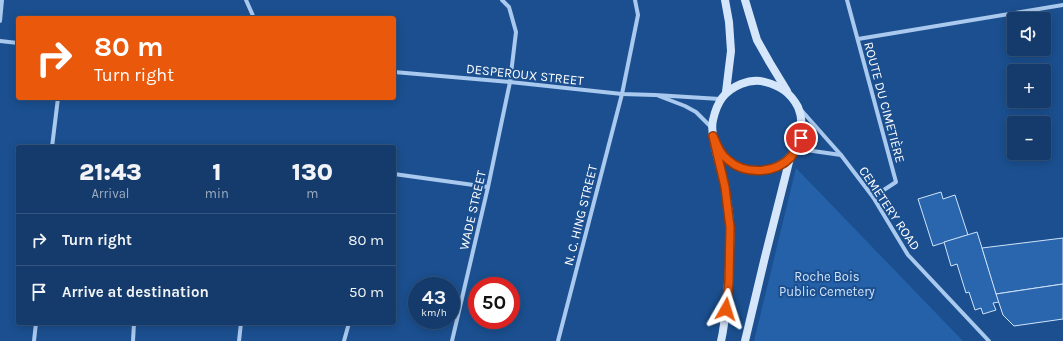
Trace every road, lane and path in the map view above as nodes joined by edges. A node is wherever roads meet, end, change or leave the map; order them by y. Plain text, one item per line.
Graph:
1 (2, 0) edge
2 (246, 0) edge
3 (502, 0) edge
4 (635, 0) edge
5 (726, 0) edge
6 (745, 0) edge
7 (848, 0) edge
8 (1063, 5) edge
9 (253, 16) edge
10 (0, 21) edge
11 (858, 39) junction
12 (0, 42) edge
13 (16, 43) edge
14 (396, 72) edge
15 (510, 82) junction
16 (726, 92) junction
17 (622, 94) junction
18 (655, 95) junction
19 (789, 95) junction
20 (721, 99) junction
21 (58, 100) edge
22 (798, 107) junction
23 (713, 133) junction
24 (52, 145) edge
25 (792, 154) junction
26 (841, 155) junction
27 (396, 174) edge
28 (488, 187) junction
29 (873, 197) junction
30 (36, 325) edge
31 (134, 325) edge
32 (240, 325) edge
33 (348, 325) edge
34 (34, 341) edge
35 (133, 341) edge
36 (239, 341) edge
37 (344, 341) edge
38 (452, 341) edge
39 (558, 341) edge
40 (721, 341) edge
41 (745, 341) edge
42 (989, 341) edge

1 - 10 street
2 - 9 street
3 - 15 street, WADE STREET
4 - 17 street, N. C. HING STREET
5 - 16 main road
6 - 19 main road
7 - 11 street, ROUTE DU CIMETIÈRE
8 - 11 street
11 - 29 street, ROUTE DU CIMETIÈRE
12 - 13 street
14 - 15 street, DESPEROUX STREET
15 - 17 street, DESPEROUX STREET
15 - 28 street, WADE STREET
16 - 19 main road
16 - 20 main road
17 - 18 street, DESPEROUX STREET
17 - 39 street, N. C. HING STREET
18 - 20 street, DESPEROUX STREET
18 - 23 street
19 - 22 main road
20 - 23 main road
21 - 24 street
22 - 25 main road
22 - 26 street, CEMETERY ROAD
23 - 25 main road
23 - 40 main road
25 - 26 street
25 - 41 main road
26 - 29 street, CEMETERY ROAD
27 - 28 street
28 - 38 street, WADE STREET
29 - 42 street, CEMETERY ROAD
30 - 34 street
31 - 35 street
32 - 36 street
33 - 37 street

